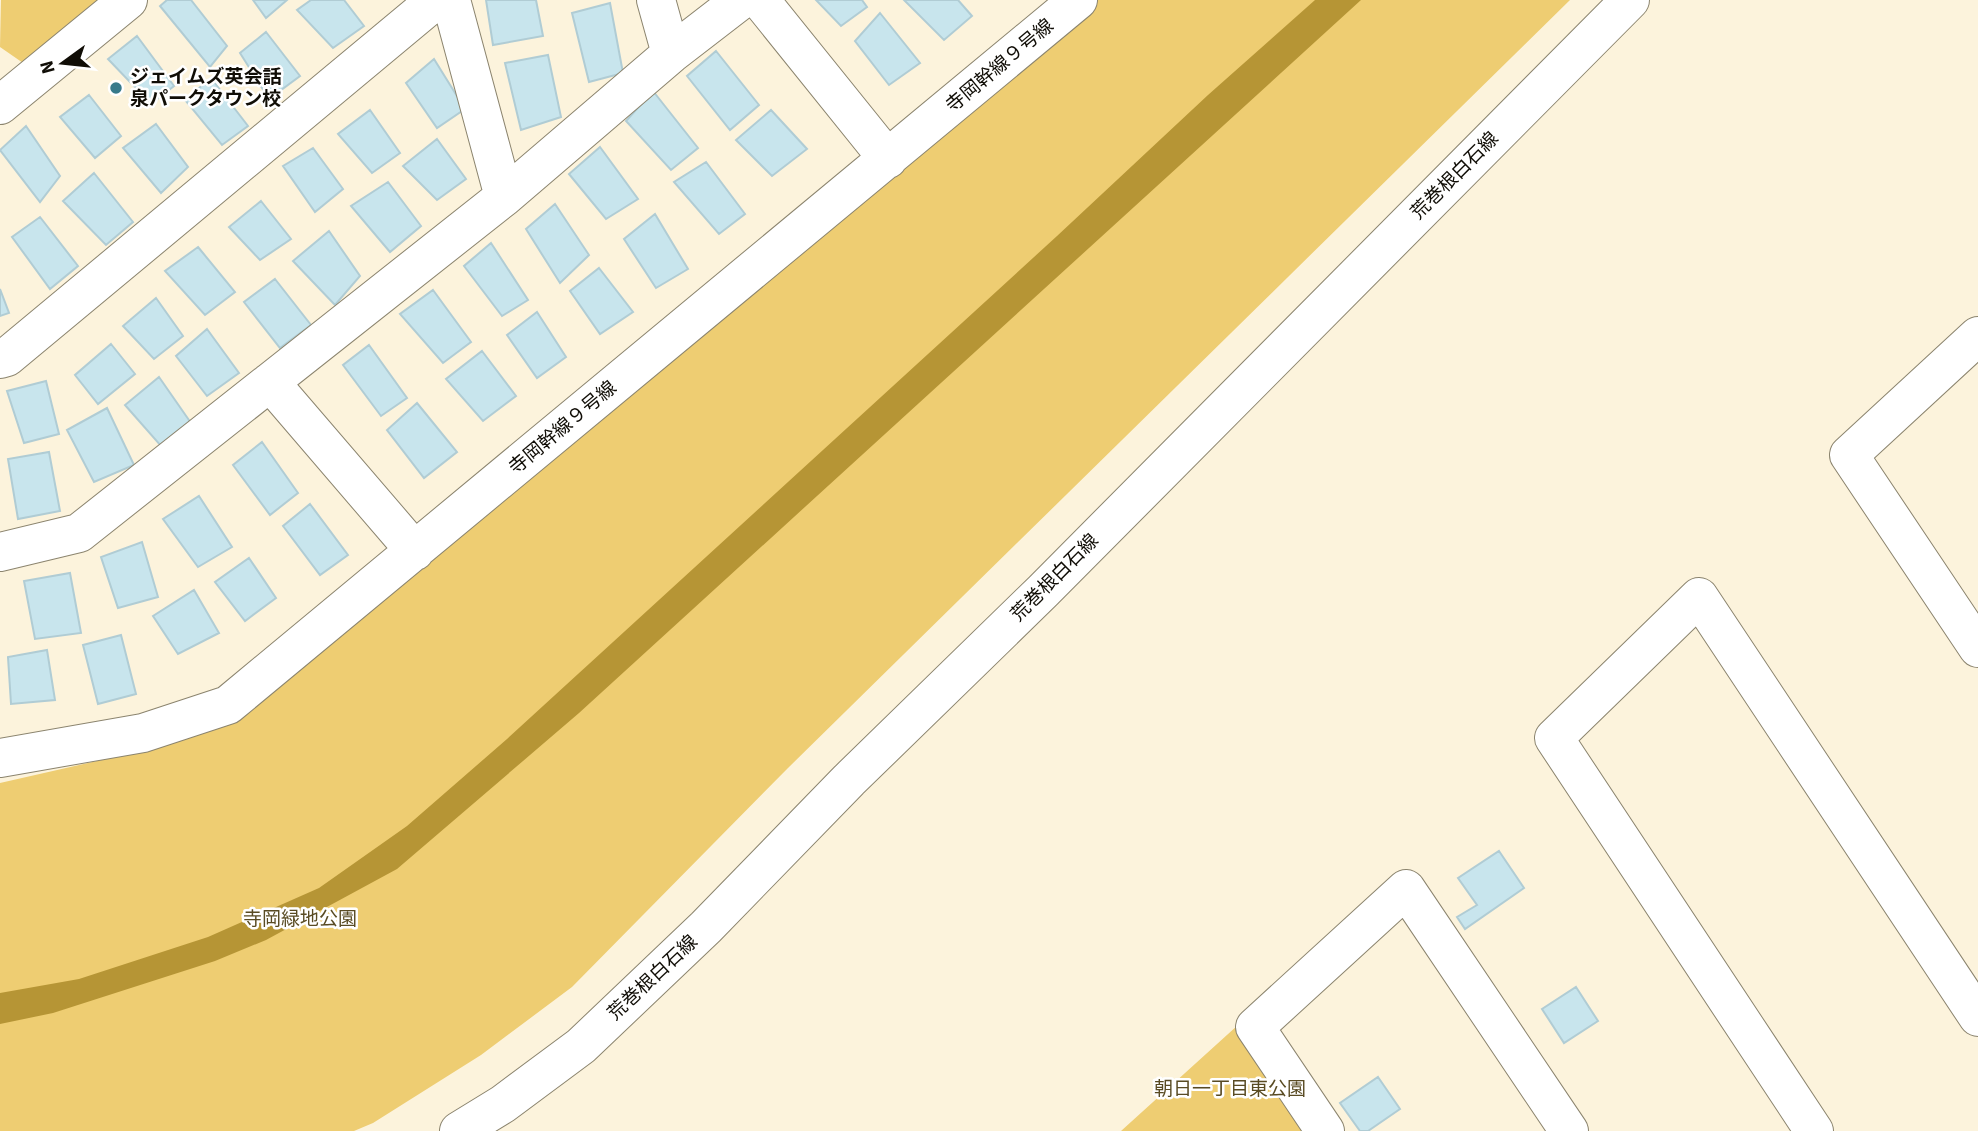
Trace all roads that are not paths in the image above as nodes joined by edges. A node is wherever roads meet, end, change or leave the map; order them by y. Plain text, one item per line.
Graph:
1 (128, 0) edge
2 (436, 0) edge
3 (451, 0) edge
4 (656, 0) edge
5 (741, 0) edge
6 (760, 0) edge
7 (1079, 0) edge
8 (1630, 0) edge
9 (671, 54) junction
10 (0, 105) edge
11 (888, 159) junction
12 (504, 197) junction
13 (1978, 336) edge
14 (0, 359) edge
15 (271, 382) junction
16 (415, 551) junction
17 (0, 552) edge
18 (1978, 648) edge
19 (0, 758) edge
20 (1978, 1017) edge
21 (459, 1131) edge
22 (1325, 1131) edge
23 (1569, 1131) edge
24 (1814, 1131) edge

1 - 10 street
2 - 14 street
3 - 12 street
4 - 9 street
5 - 9 street
6 - 11 street
7 - 11 street, 寺岡幹線９号線
8 - 21 street, 荒巻根白石線
9 - 12 street
11 - 16 street, 寺岡幹線９号線
12 - 15 street
13 - 18 street
15 - 16 street
15 - 17 street
16 - 19 street, 寺岡幹線９号線
20 - 24 street
22 - 23 street

